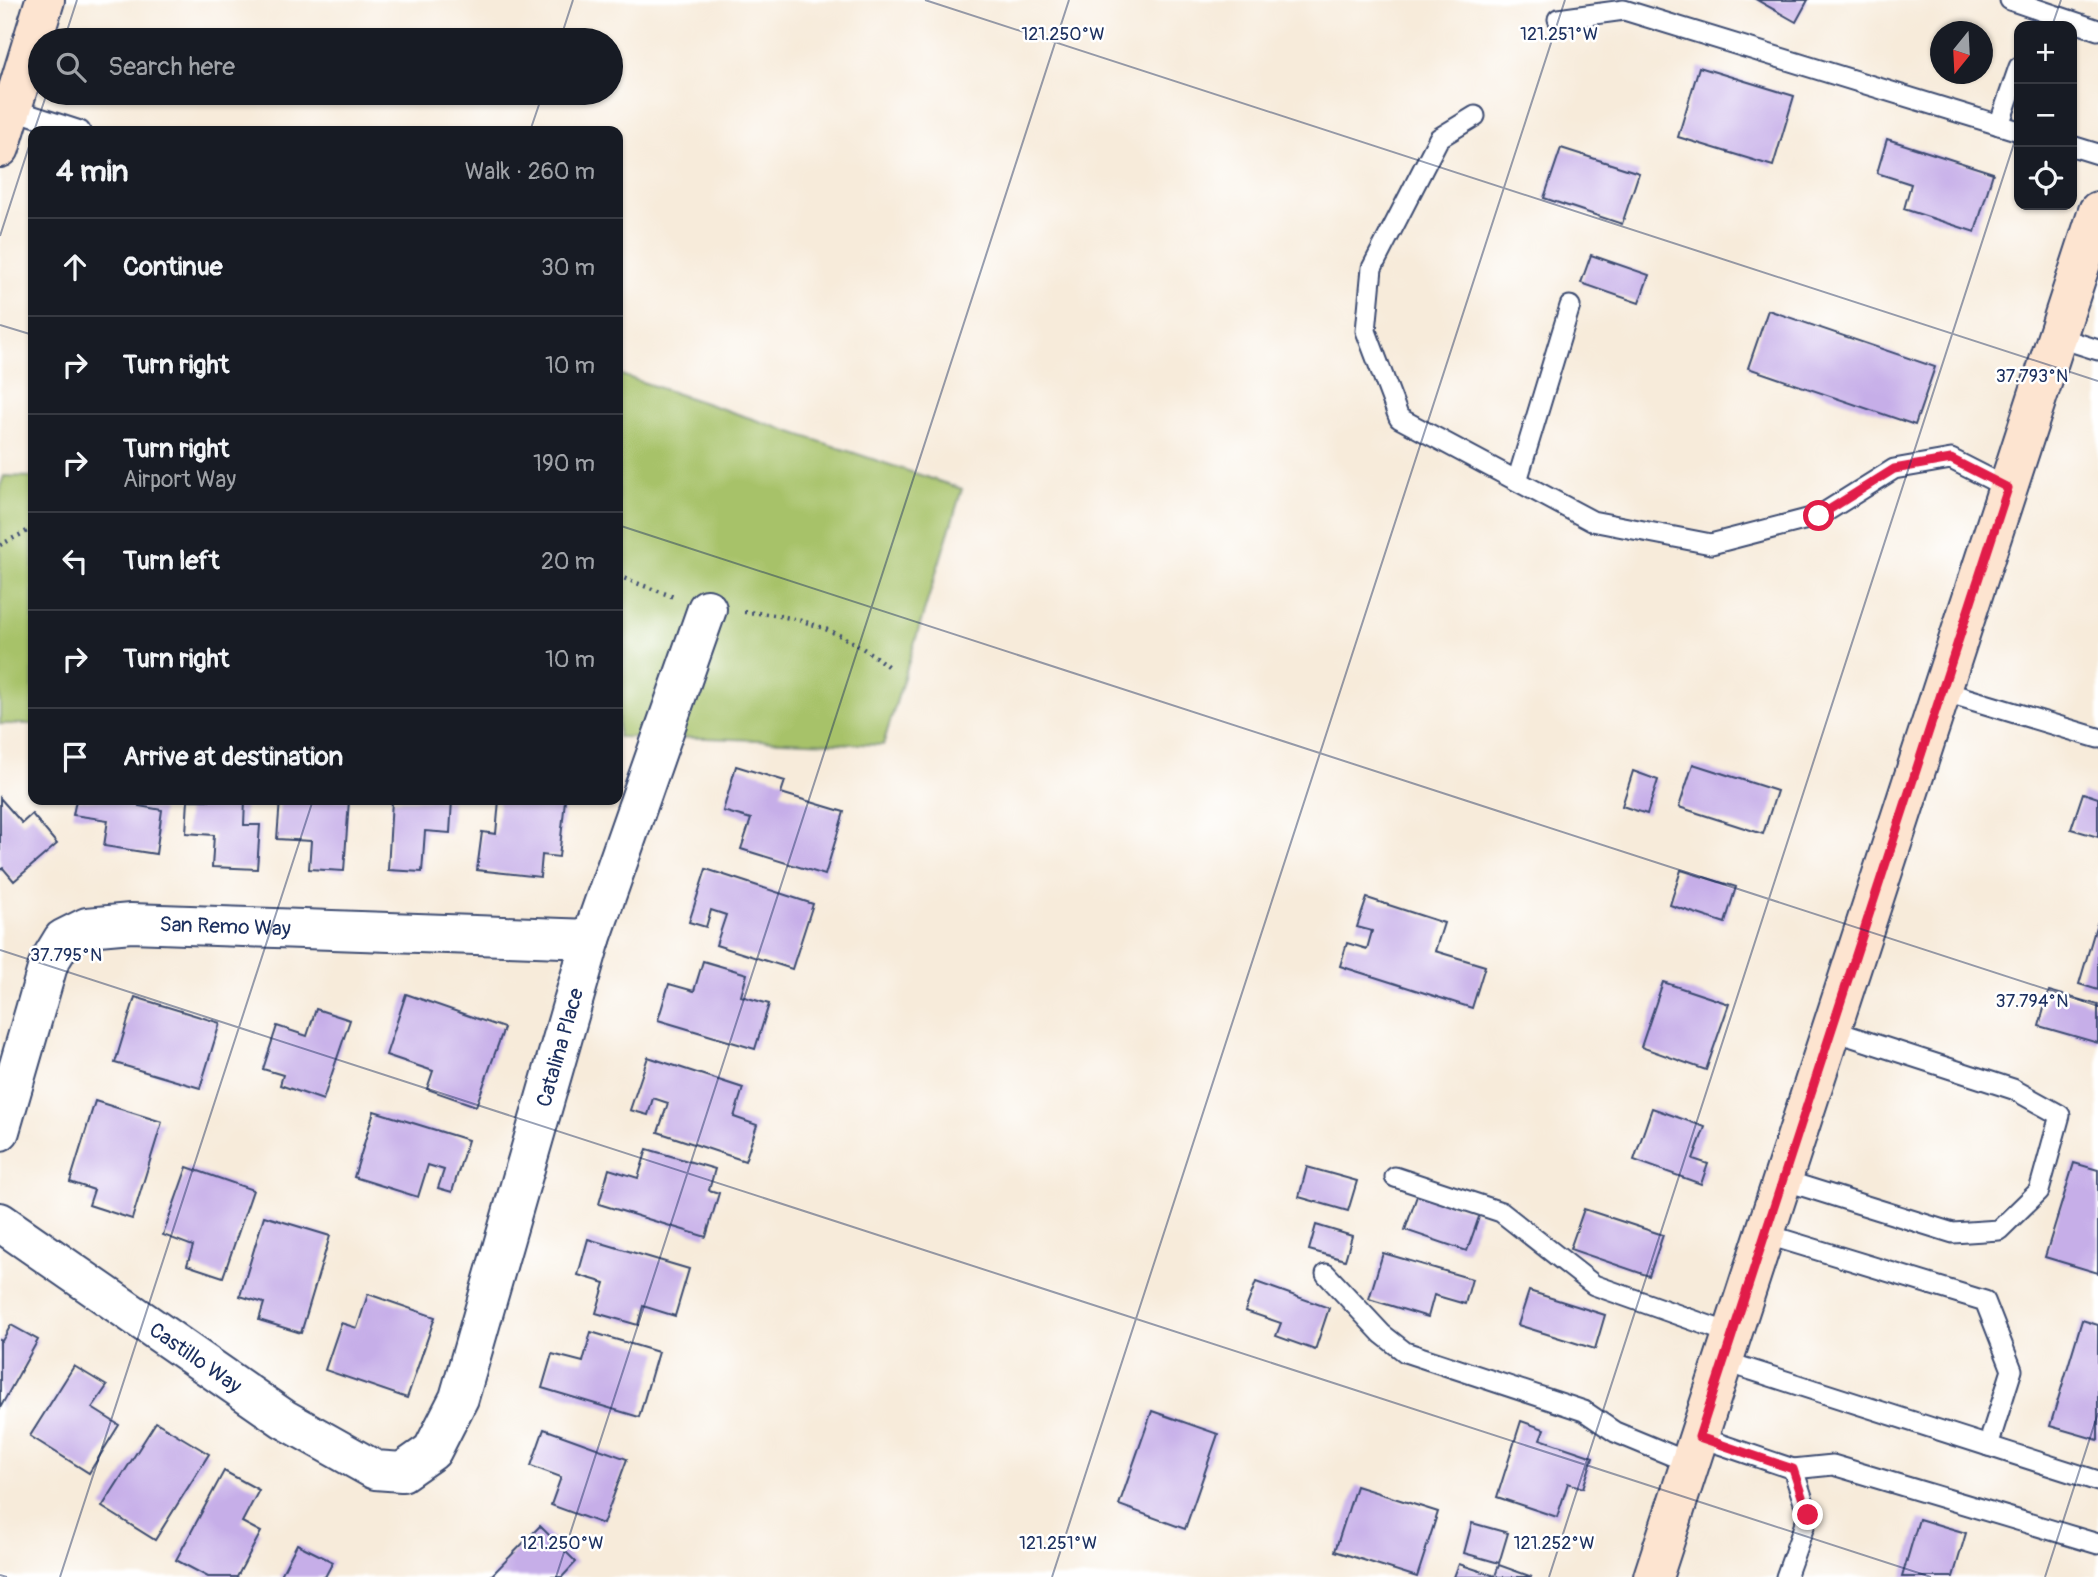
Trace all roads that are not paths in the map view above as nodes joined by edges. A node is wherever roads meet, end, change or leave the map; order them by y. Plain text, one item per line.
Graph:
1 (45, 0) edge
2 (2010, 0) edge
3 (2036, 18) edge
4 (1558, 19) dead end
5 (37, 28) edge
6 (2098, 30) edge
7 (28, 56) edge
8 (2014, 81) edge
9 (12, 109) junction
10 (1475, 116) dead end
11 (1999, 125) junction
12 (65, 126) edge
13 (2014, 130) edge
14 (2075, 147) edge
15 (0, 148) edge
16 (2098, 154) edge
17 (2098, 211) edge
18 (1570, 306) dead end
19 (2057, 337) junction
20 (2098, 350) edge
21 (1517, 481) junction
22 (2008, 488) junction
23 (707, 609) road end
24 (1942, 691) junction
25 (2098, 738) edge
26 (591, 939) junction
27 (1831, 1030) junction
28 (0, 1131) edge
29 (1395, 1177) dead end
30 (1783, 1180) junction
31 (0, 1222) edge
32 (1765, 1234) junction
33 (1325, 1274) dead end
34 (1728, 1348) junction
35 (1988, 1446) junction
36 (1695, 1450) junction
37 (1793, 1469) junction
38 (402, 1472) joint
39 (2098, 1481) edge
40 (2098, 1544) edge
41 (1653, 1577) edge
42 (1786, 1577) edge

1 - 5 main road
2 - 3 lane
3 - 6 lane
4 - 11 lane
7 - 9 main road
8 - 11 lane
9 - 12 lane
9 - 15 main road
10 - 21 lane
11 - 13 lane
14 - 16 lane
17 - 19 main road
18 - 21 lane
19 - 20 lane
19 - 22 main road
21 - 22 lane
22 - 24 main road
23 - 26 street, Catalina Place
24 - 25 lane
24 - 27 main road
26 - 28 street, San Remo Way
26 - 38 street, Catalina Place
27 - 30 main road
27 - 30 lane
29 - 34 lane
30 - 32 main road
31 - 38 street, Castillo Way
32 - 34 main road
32 - 35 lane
33 - 36 lane
34 - 35 lane
34 - 36 main road
35 - 39 lane
36 - 37 lane
36 - 41 main road
37 - 40 lane
37 - 42 lane

